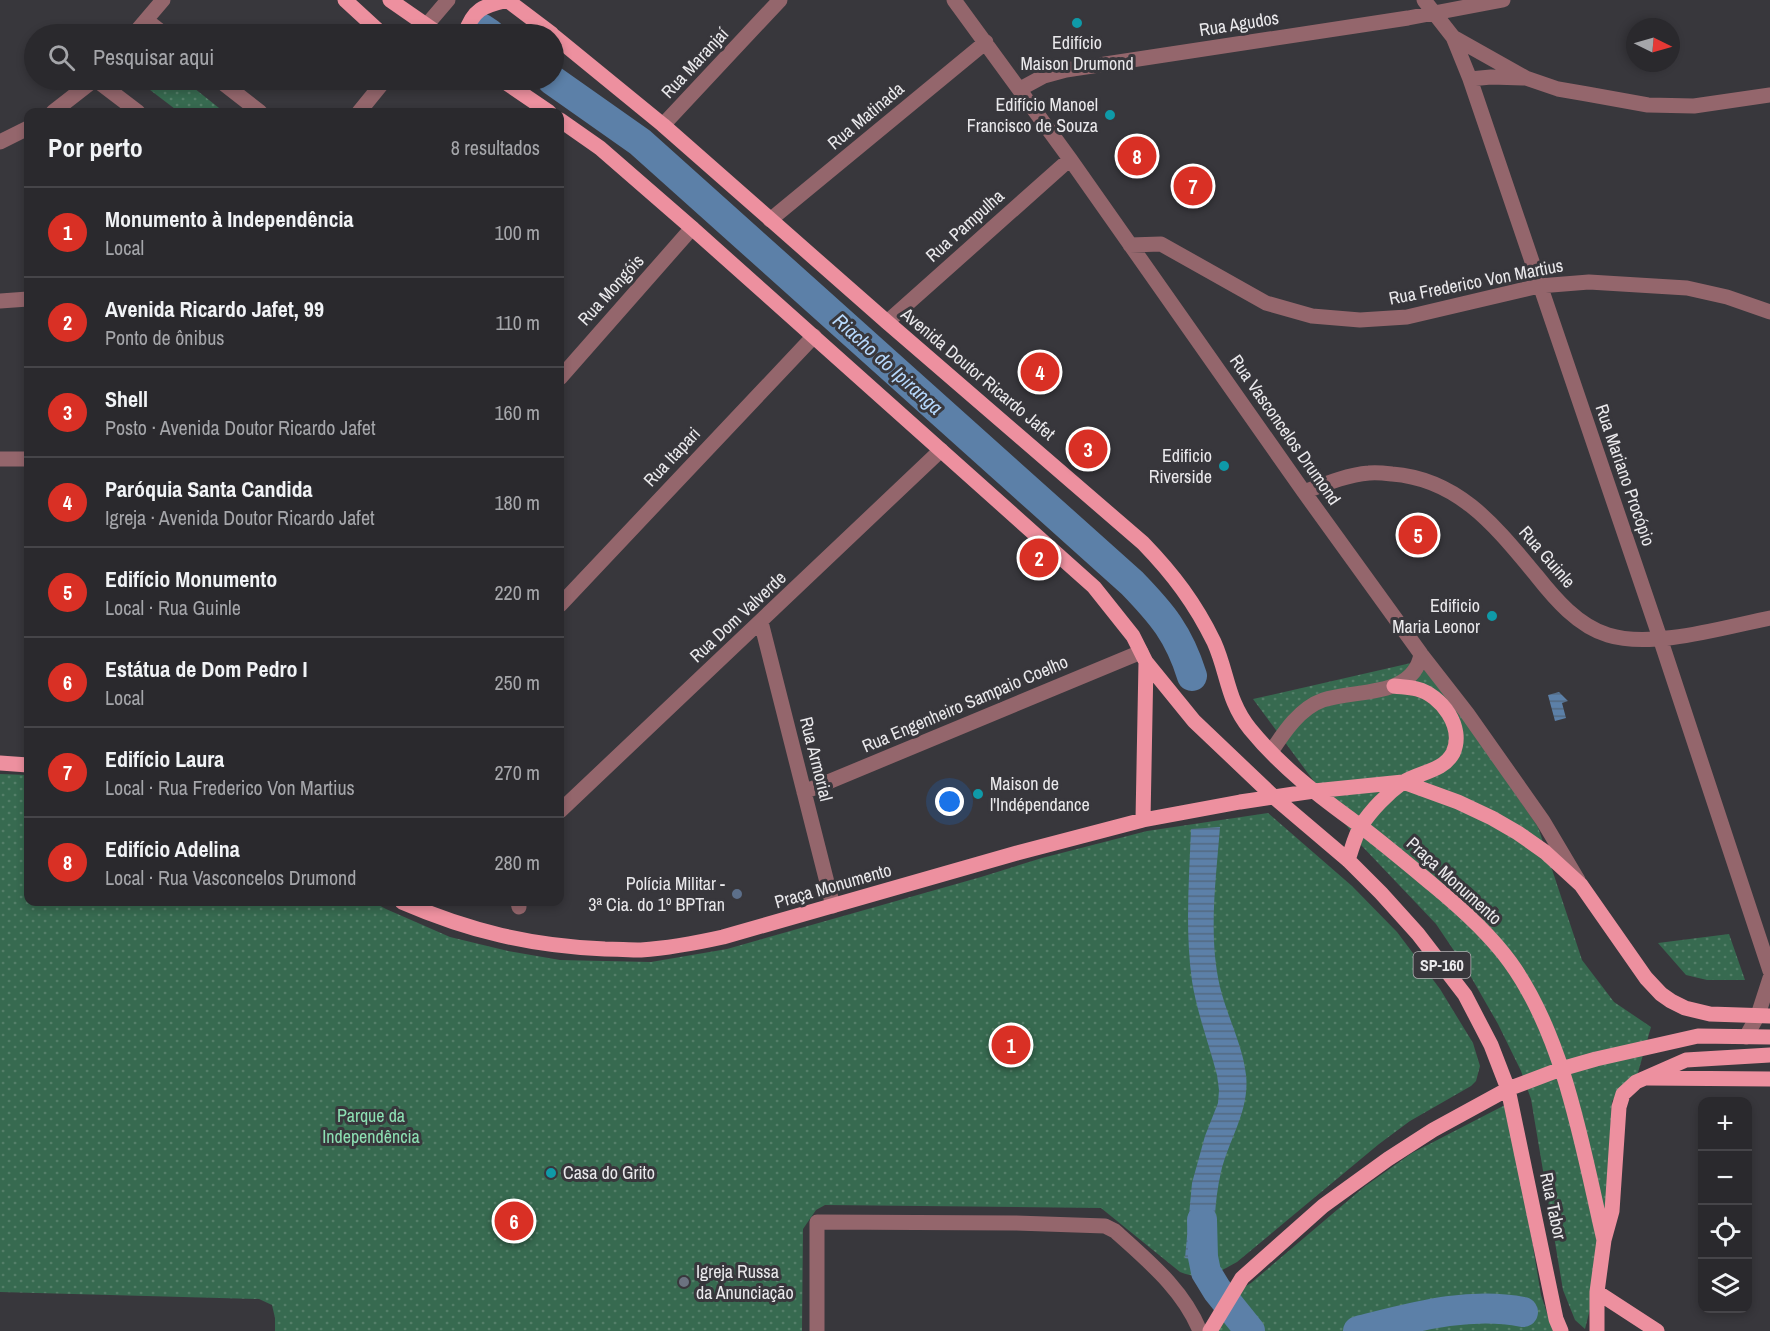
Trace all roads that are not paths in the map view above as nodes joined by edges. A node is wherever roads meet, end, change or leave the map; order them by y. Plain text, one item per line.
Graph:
1 (163, 0) edge
2 (345, 0) edge
3 (390, 0) edge
4 (448, 0) edge
5 (507, 0) edge
6 (954, 0) edge
7 (1424, 0) edge
8 (1503, 0) edge
9 (776, 1) edge
10 (1434, 12) junction
11 (146, 20) junction
12 (143, 24) edge
13 (151, 24) edge
14 (371, 24) edge
15 (418, 24) edge
16 (433, 24) edge
17 (469, 24) edge
18 (539, 24) edge
19 (1453, 37) junction
20 (986, 42) junction
21 (564, 44) edge
22 (1526, 78) junction
23 (1470, 79) junction
24 (1020, 89) junction
25 (82, 90) edge
26 (108, 90) edge
27 (232, 90) edge
28 (377, 90) edge
29 (517, 90) edge
30 (1770, 95) edge
31 (58, 108) edge
32 (133, 108) edge
33 (255, 108) edge
34 (362, 108) edge
35 (543, 108) edge
36 (663, 125) junction
37 (564, 127) edge
38 (24, 130) edge
39 (0, 142) edge
40 (1070, 159) junction
41 (770, 220) junction
42 (692, 228) junction
43 (1130, 245) junction
44 (1539, 286) junction
45 (24, 299) edge
46 (0, 301) edge
47 (1770, 312) edge
48 (887, 322) junction
49 (814, 336) junction
50 (564, 373) edge
51 (941, 450) junction
52 (0, 459) edge
53 (24, 459) edge
54 (1304, 492) junction
55 (564, 601) edge
56 (1770, 618) edge
57 (761, 622) junction
58 (1746, 623) junction
59 (1770, 630) edge
60 (1660, 638) junction
61 (1420, 654) junction
62 (1144, 657) junction
63 (1394, 687) junction
64 (1271, 752) junction
65 (0, 763) edge
66 (24, 765) edge
67 (1403, 782) junction
68 (1314, 791) junction
69 (804, 792) junction
70 (1275, 798) junction
71 (564, 807) edge
72 (1143, 820) junction
73 (1360, 826) junction
74 (1348, 860) junction
75 (1581, 885) junction
76 (411, 906) edge
77 (833, 906) junction
78 (1770, 971) edge
79 (1770, 978) edge
80 (1764, 1016) edge
81 (1746, 1037) junction
82 (1770, 1037) edge
83 (1770, 1055) edge
84 (1561, 1069) junction
85 (1648, 1078) junction
86 (1770, 1079) edge
87 (1508, 1089) junction
88 (1604, 1240) junction
89 (1597, 1292) junction
90 (1208, 1329) edge
91 (817, 1331) edge
92 (1561, 1331) edge
93 (1597, 1331) edge
94 (1657, 1331) edge

1 - 11 street
2 - 14 main road
3 - 15 main road
4 - 16 street
5 - 17 main road
5 - 18 main road, Avenida Doutor Ricardo Jafet / SP-160
6 - 20 street, Rua Vasconcelos Drumond
7 - 10 street, Rua Mariano Procópio
8 - 10 street, Rua Agudos
9 - 36 street, Rua Maranjaí
10 - 19 street, Rua Mariano Procópio
10 - 24 street, Rua Agudos
11 - 12 street
11 - 13 street
19 - 22 street
19 - 23 street, Rua Mariano Procópio
20 - 24 street, Rua Vasconcelos Drumond
20 - 41 street, Rua Matinada
21 - 36 main road, Avenida Doutor Ricardo Jafet / SP-160
22 - 23 street
22 - 30 street
23 - 44 street, Rua Mariano Procópio
24 - 40 street, Rua Vasconcelos Drumond
25 - 31 street
26 - 32 street
27 - 33 street
28 - 34 street
29 - 35 main road
36 - 41 main road, Avenida Doutor Ricardo Jafet / SP-160
37 - 42 main road, SP-160
38 - 39 street
40 - 43 street, Rua Vasconcelos Drumond
40 - 48 street, Rua Pampulha
41 - 48 main road, Avenida Doutor Ricardo Jafet / SP-160
42 - 49 main road, SP-160
42 - 50 street, Rua Mongóis
43 - 44 street, Rua Frederico Von Martius
43 - 54 street, Rua Vasconcelos Drumond
44 - 47 street, Rua Frederico Von Martius
44 - 60 street, Rua Mariano Procópio
45 - 46 street
48 - 64 main road, Avenida Doutor Ricardo Jafet / SP-160
49 - 51 main road, SP-160
49 - 55 street, Rua Itapari
51 - 57 street, Rua Dom Valverde
51 - 62 main road, SP-160
52 - 53 street
54 - 60 street, Rua Guinle
54 - 61 street, Rua Vasconcelos Drumond
56 - 58 street, Rua Guinle
57 - 69 street, Rua Armorial
57 - 71 street, Rua Dom Valverde
58 - 59 street
58 - 60 street, Rua Guinle
60 - 78 street, Rua Mariano Procópio
61 - 63 street
61 - 75 street, Rua Vasconcelos Drumond
62 - 69 street, Rua Engenheiro Sampaio Coelho
62 - 70 main road, SP-160
62 - 72 main road
63 - 64 street
63 - 67 main road
64 - 68 main road, Avenida Doutor Ricardo Jafet / SP-160
65 - 66 main road
67 - 68 main road, Praça Monumento
67 - 73 main road
67 - 75 main road, Praça Monumento
68 - 70 main road, Praça Monumento
68 - 73 main road, Praça Monumento / SP-160
69 - 77 street, Rua Armorial
70 - 72 main road, Praça Monumento
70 - 74 main road, SP-160
72 - 77 main road, Praça Monumento
73 - 74 main road
73 - 84 main road, Praça Monumento / SP-160
74 - 87 main road, SP-160
75 - 80 main road, Praça Monumento
76 - 77 main road, Praça Monumento
79 - 80 street
80 - 81 street
81 - 82 main road
81 - 84 main road
83 - 85 main road
84 - 87 main road
84 - 88 main road, SP-160
85 - 86 main road
85 - 88 main road
87 - 90 main road
87 - 92 main road, Rua Tabor / SP-160
88 - 89 main road, SP-160
89 - 93 main road
89 - 94 main road
90 - 91 street

